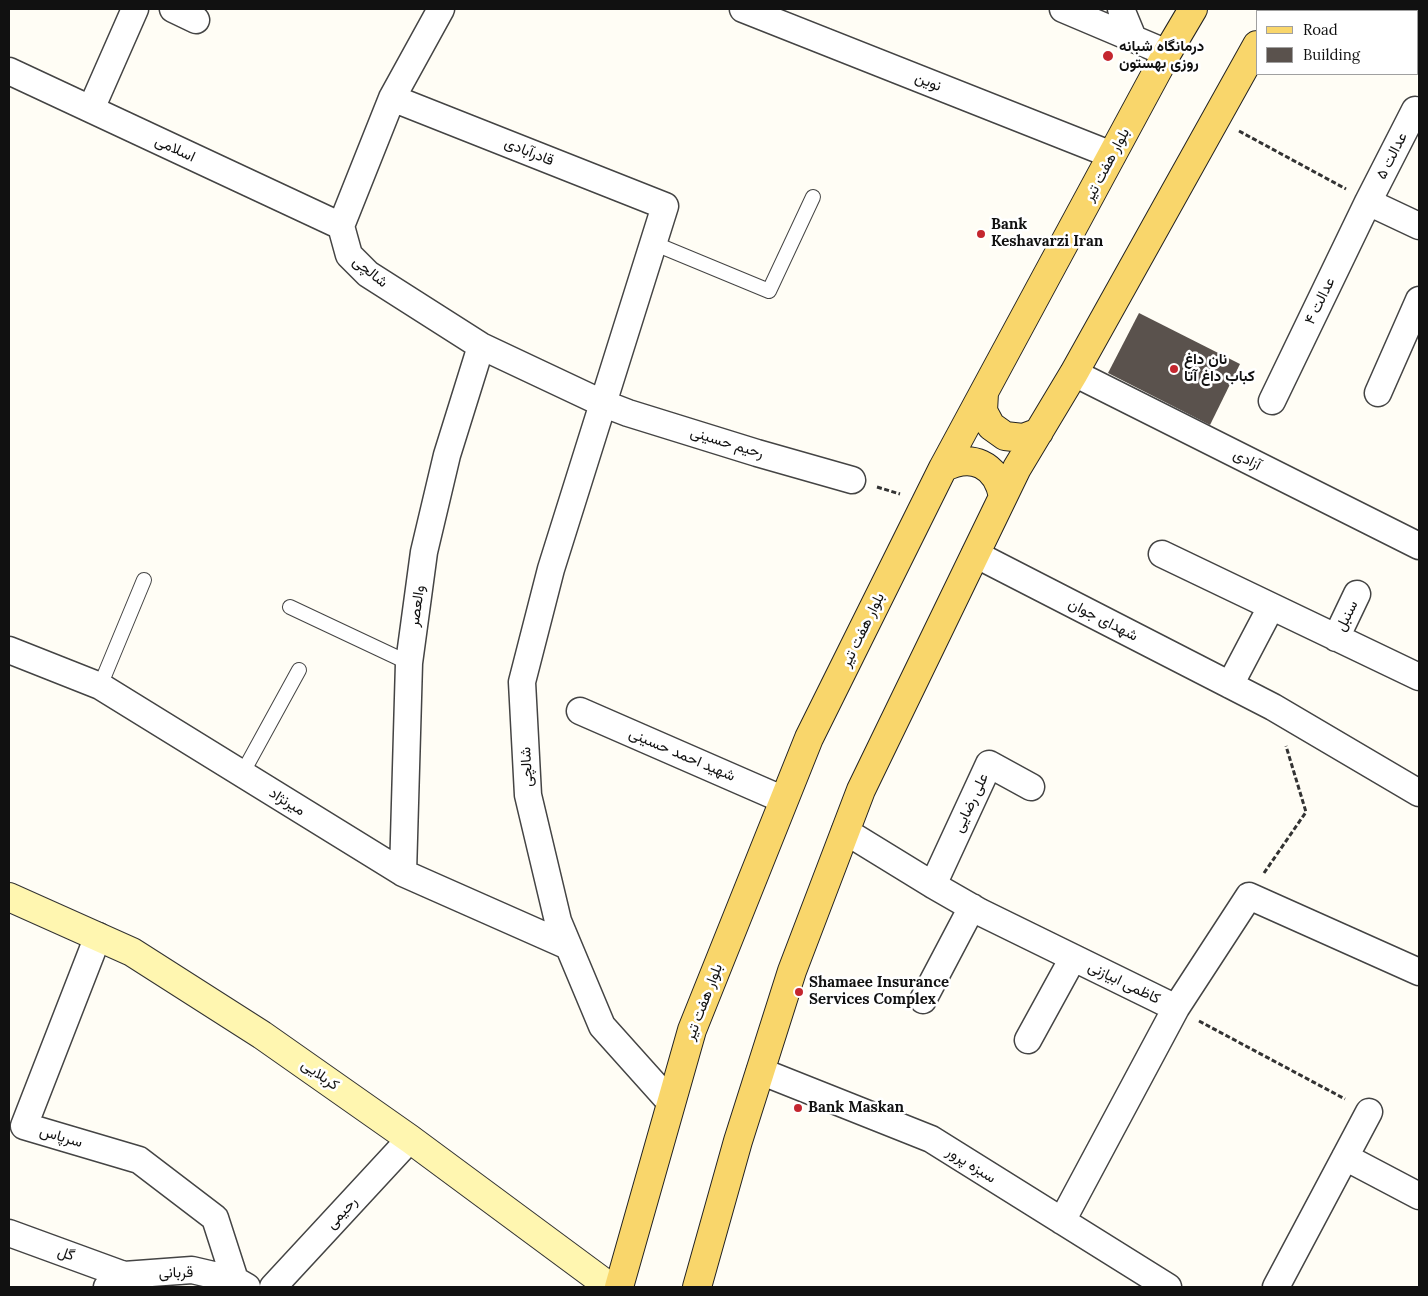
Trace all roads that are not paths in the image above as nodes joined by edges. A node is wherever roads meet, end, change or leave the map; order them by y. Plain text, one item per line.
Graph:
1 (135, 9) edge
2 (173, 9) edge
3 (442, 9) edge
4 (743, 9) edge
5 (1064, 9) edge
6 (1121, 9) edge
7 (1193, 9) edge
8 (196, 20) dead end
9 (1133, 38) junction
10 (1256, 47) edge
11 (1167, 53) junction
12 (9, 71) edge
13 (392, 98) junction
14 (91, 110) junction
15 (1415, 110) dead end
16 (1112, 155) junction
17 (813, 197) dead end
18 (1368, 202) junction
19 (665, 206) joint
20 (341, 226) junction
21 (1419, 226) edge
22 (654, 243) junction
23 (1419, 300) edge
24 (481, 346) junction
25 (1074, 373) junction
26 (984, 393) junction
27 (1378, 393) dead end
28 (1272, 401) dead end
29 (602, 403) junction
30 (1039, 432) junction
31 (943, 468) junction
32 (852, 480) road end
33 (1003, 496) junction
34 (1419, 546) edge
35 (975, 554) junction
36 (1162, 554) dead end
37 (144, 580) dead end
38 (1357, 594) dead end
39 (290, 607) dead end
40 (1271, 607) junction
41 (1336, 638) junction
42 (9, 650) edge
43 (409, 663) junction
44 (299, 670) dead end
45 (1419, 677) edge
46 (1230, 685) junction
47 (100, 686) junction
48 (580, 711) dead end
49 (242, 774) junction
50 (1031, 787) dead end
51 (1419, 793) edge
52 (784, 800) junction
53 (845, 831) junction
54 (403, 873) junction
55 (933, 885) junction
56 (9, 897) edge
57 (972, 907) junction
58 (98, 936) junction
59 (568, 946) junction
60 (1073, 958) junction
61 (1419, 972) edge
62 (923, 1000) dead end
63 (1176, 1008) junction
64 (1028, 1040) dead end
65 (760, 1071) junction
66 (671, 1104) junction
67 (1369, 1112) road end
68 (410, 1139) junction
69 (1345, 1157) junction
70 (1419, 1196) edge
71 (1062, 1221) junction
72 (9, 1233) edge
73 (116, 1281) edge
74 (241, 1284) edge
75 (273, 1287) edge
76 (610, 1287) edge
77 (619, 1287) edge
78 (696, 1287) edge
79 (1168, 1287) edge
80 (1276, 1287) edge

1 - 14 street
2 - 8 street
3 - 13 street
4 - 16 street, نوین
5 - 9 street
6 - 9 street
7 - 11 main road, بلوار هفت تیر
9 - 11 street
10 - 25 main road
11 - 16 main road, بلوار هفت تیر
12 - 14 street, اسلامی
13 - 19 street, قادرآبادی
13 - 20 street
14 - 20 street, اسلامی
15 - 18 street, عدالت ۵
16 - 26 main road, بلوار هفت تیر
17 - 22 lane
18 - 21 street
18 - 28 street, عدالت ۴
19 - 22 street, شالچی
20 - 24 street, شالچی
22 - 29 street, شالچی
23 - 27 street
24 - 29 street, شالچی
24 - 43 street, والعصر
25 - 30 main road
25 - 34 street, آزادی
26 - 30 main road
26 - 31 main road, بلوار هفت تیر
29 - 32 street, رحیم حسینی
29 - 59 street, شالچی
30 - 33 main road
31 - 33 main road
31 - 52 main road, بلوار هفت تیر
33 - 35 main road
35 - 46 street, شهدای جوان
35 - 53 main road
36 - 40 street
37 - 47 lane
38 - 41 street, سنبل
39 - 43 lane
40 - 41 street
40 - 46 street
41 - 45 street
42 - 47 street, میرنژاد
43 - 54 street, والعصر
44 - 49 lane
46 - 51 street, شهدای جوان
47 - 49 street, میرنژاد
48 - 52 street, شهید احمد حسینی
49 - 54 street, میرنژاد
50 - 55 street, علی رضایی
52 - 66 main road, بلوار هفت تیر
53 - 55 street, کاظمی ابیازنی
53 - 65 main road
54 - 59 street, میرنژاد
55 - 57 street, کاظمی ابیازنی
56 - 58 street, کربلایی
57 - 60 street, کاظمی ابیازنی
57 - 62 street
58 - 68 street, کربلایی
58 - 74 street, سرپاس
59 - 66 street, شالچی
60 - 63 street, کاظمی ابیازنی
60 - 64 street
61 - 63 street, کاظمی ابیازنی
63 - 71 street
65 - 71 street, سبزه پرور
65 - 78 main road
66 - 77 main road, بلوار هفت تیر
67 - 69 street
68 - 75 street, رحیمی
68 - 76 street, کربلایی
69 - 70 street
69 - 80 street
71 - 79 street, سبزه پرور
72 - 73 street, گل
73 - 74 street, قربانی

